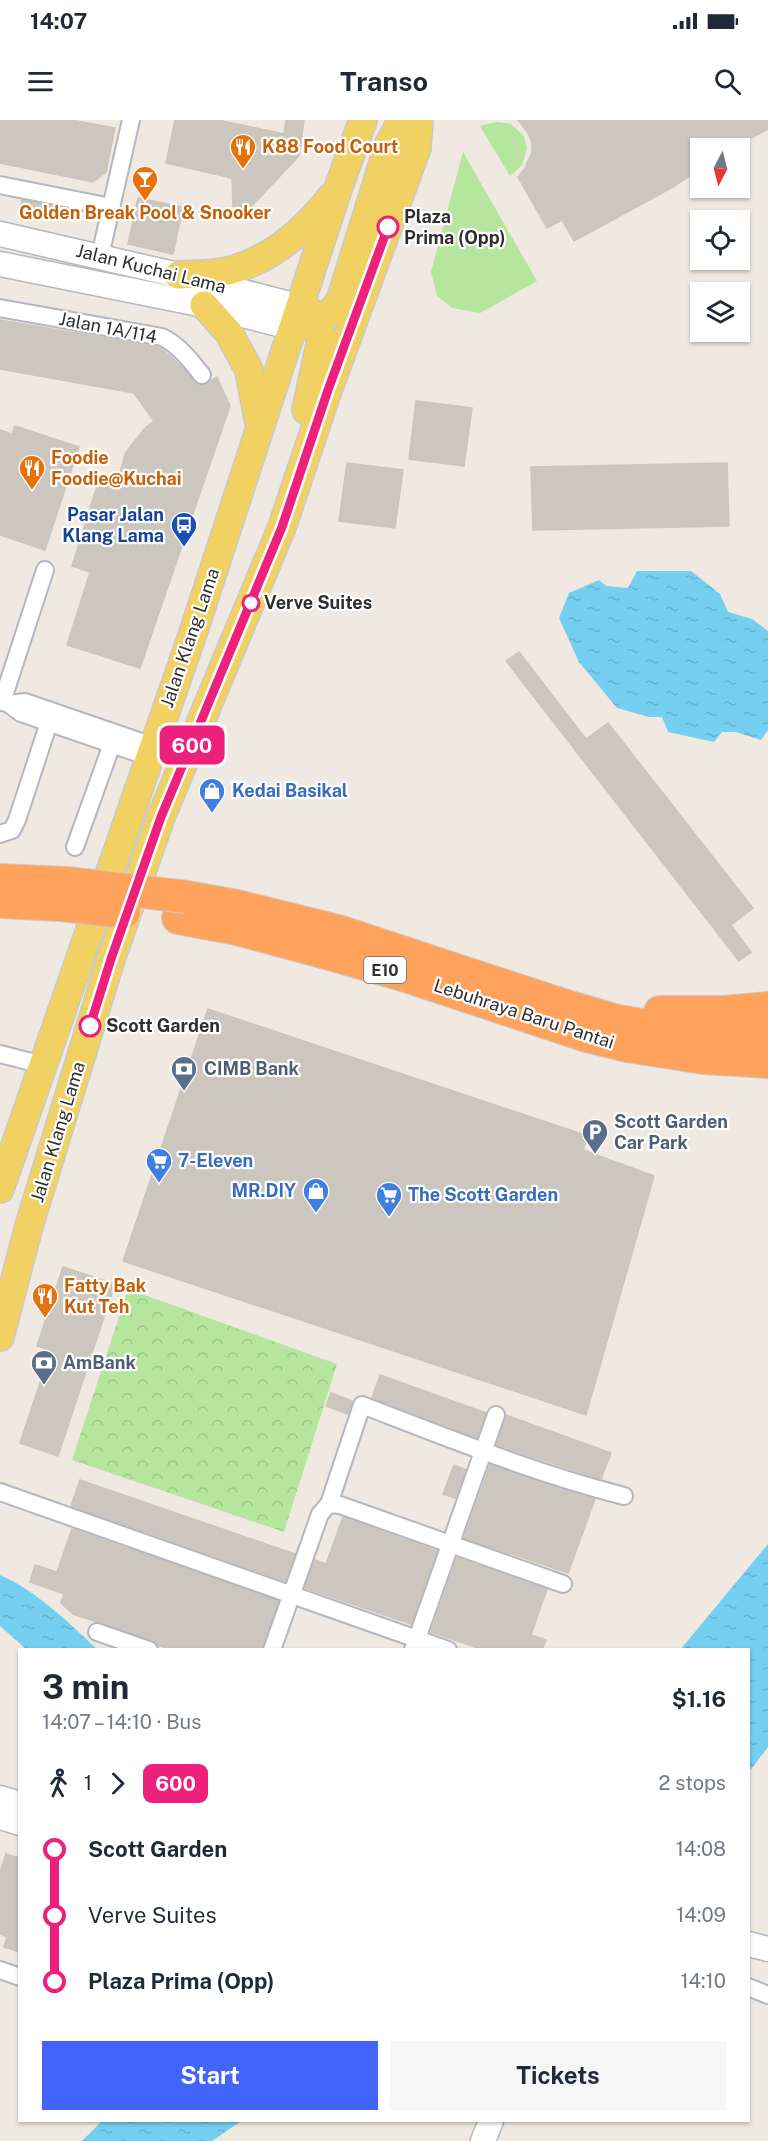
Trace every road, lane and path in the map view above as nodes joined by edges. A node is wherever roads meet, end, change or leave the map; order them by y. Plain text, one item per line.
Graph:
1 (131, 120) edge
2 (363, 120) edge
3 (402, 120) edge
4 (419, 120) edge
5 (0, 185) edge
6 (339, 186) junction
7 (111, 207) junction
8 (0, 234) edge
9 (100, 256) junction
10 (0, 264) edge
11 (178, 275) junction
12 (204, 305) junction
13 (0, 308) edge
14 (304, 318) junction
15 (202, 375) dead end
16 (260, 427) junction
17 (277, 537) junction
18 (45, 570) dead end
19 (4, 702) edge
20 (51, 717) junction
21 (112, 744) junction
22 (151, 752) junction
23 (0, 834) edge
24 (75, 847) dead end
25 (0, 880) edge
26 (64, 894) junction
27 (0, 902) edge
28 (183, 907) junction
29 (768, 1008) edge
30 (618, 1021) junction
31 (762, 1046) edge
32 (0, 1053) edge
33 (43, 1065) junction
34 (0, 1189) edge
35 (0, 1337) edge
36 (496, 1416) dead end
37 (483, 1452) junction
38 (0, 1492) edge
39 (624, 1496) dead end
40 (329, 1504) junction
41 (451, 1544) junction
42 (563, 1584) dead end
43 (291, 1595) junction
44 (97, 1632) dead end
45 (415, 1645) edge
46 (144, 1648) edge
47 (273, 1648) edge
48 (435, 1648) edge
49 (0, 1798) edge
50 (18, 1803) edge
51 (0, 1817) edge
52 (18, 1822) edge
53 (750, 1944) edge
54 (768, 1949) edge
55 (0, 1970) edge
56 (18, 1976) edge
57 (750, 1988) edge
58 (768, 1995) edge
59 (491, 2122) edge
60 (483, 2141) edge

1 - 7 street
2 - 6 main road, Jalan Klang Lama
3 - 14 main road
4 - 17 main road, Jalan Klang Lama
5 - 7 street
6 - 11 main road
6 - 14 main road, Jalan Klang Lama
7 - 9 street
8 - 9 main road, Jalan Kuchai Lama
9 - 11 main road, Jalan Kuchai Lama
10 - 12 main road, Jalan Kuchai Lama
11 - 14 main road, Jalan Kuchai Lama
12 - 14 main road, Jalan Kuchai Lama
12 - 16 main road
13 - 15 street, Jalan 1A/114
14 - 16 main road, Jalan Klang Lama
14 - 17 main road
16 - 22 main road, Jalan Klang Lama
17 - 35 main road, Jalan Klang Lama
18 - 19 street
19 - 20 street
20 - 21 street
20 - 22 street
20 - 23 street
21 - 22 street
21 - 24 street
22 - 33 main road, Jalan Klang Lama
25 - 26 highway, Lebuhraya Baru Pantai / E10
26 - 27 highway, Lebuhraya Baru Pantai / E10
26 - 28 highway, Lebuhraya Baru Pantai / E10, bridge
28 - 30 highway, Lebuhraya Baru Pantai / E10
28 - 31 highway, Lebuhraya Baru Pantai / E10
29 - 30 highway
30 - 31 highway, Lebuhraya Baru Pantai / E10
32 - 33 street
33 - 34 main road, Jalan Klang Lama
36 - 37 street
37 - 39 street
37 - 40 street
37 - 41 street
38 - 43 street
40 - 41 street
40 - 43 street
41 - 42 street
41 - 45 street
43 - 45 street
43 - 47 street
44 - 46 street
45 - 48 street
49 - 50 main road
51 - 52 main road
53 - 54 main road
55 - 56 street
57 - 58 street
59 - 60 main road

